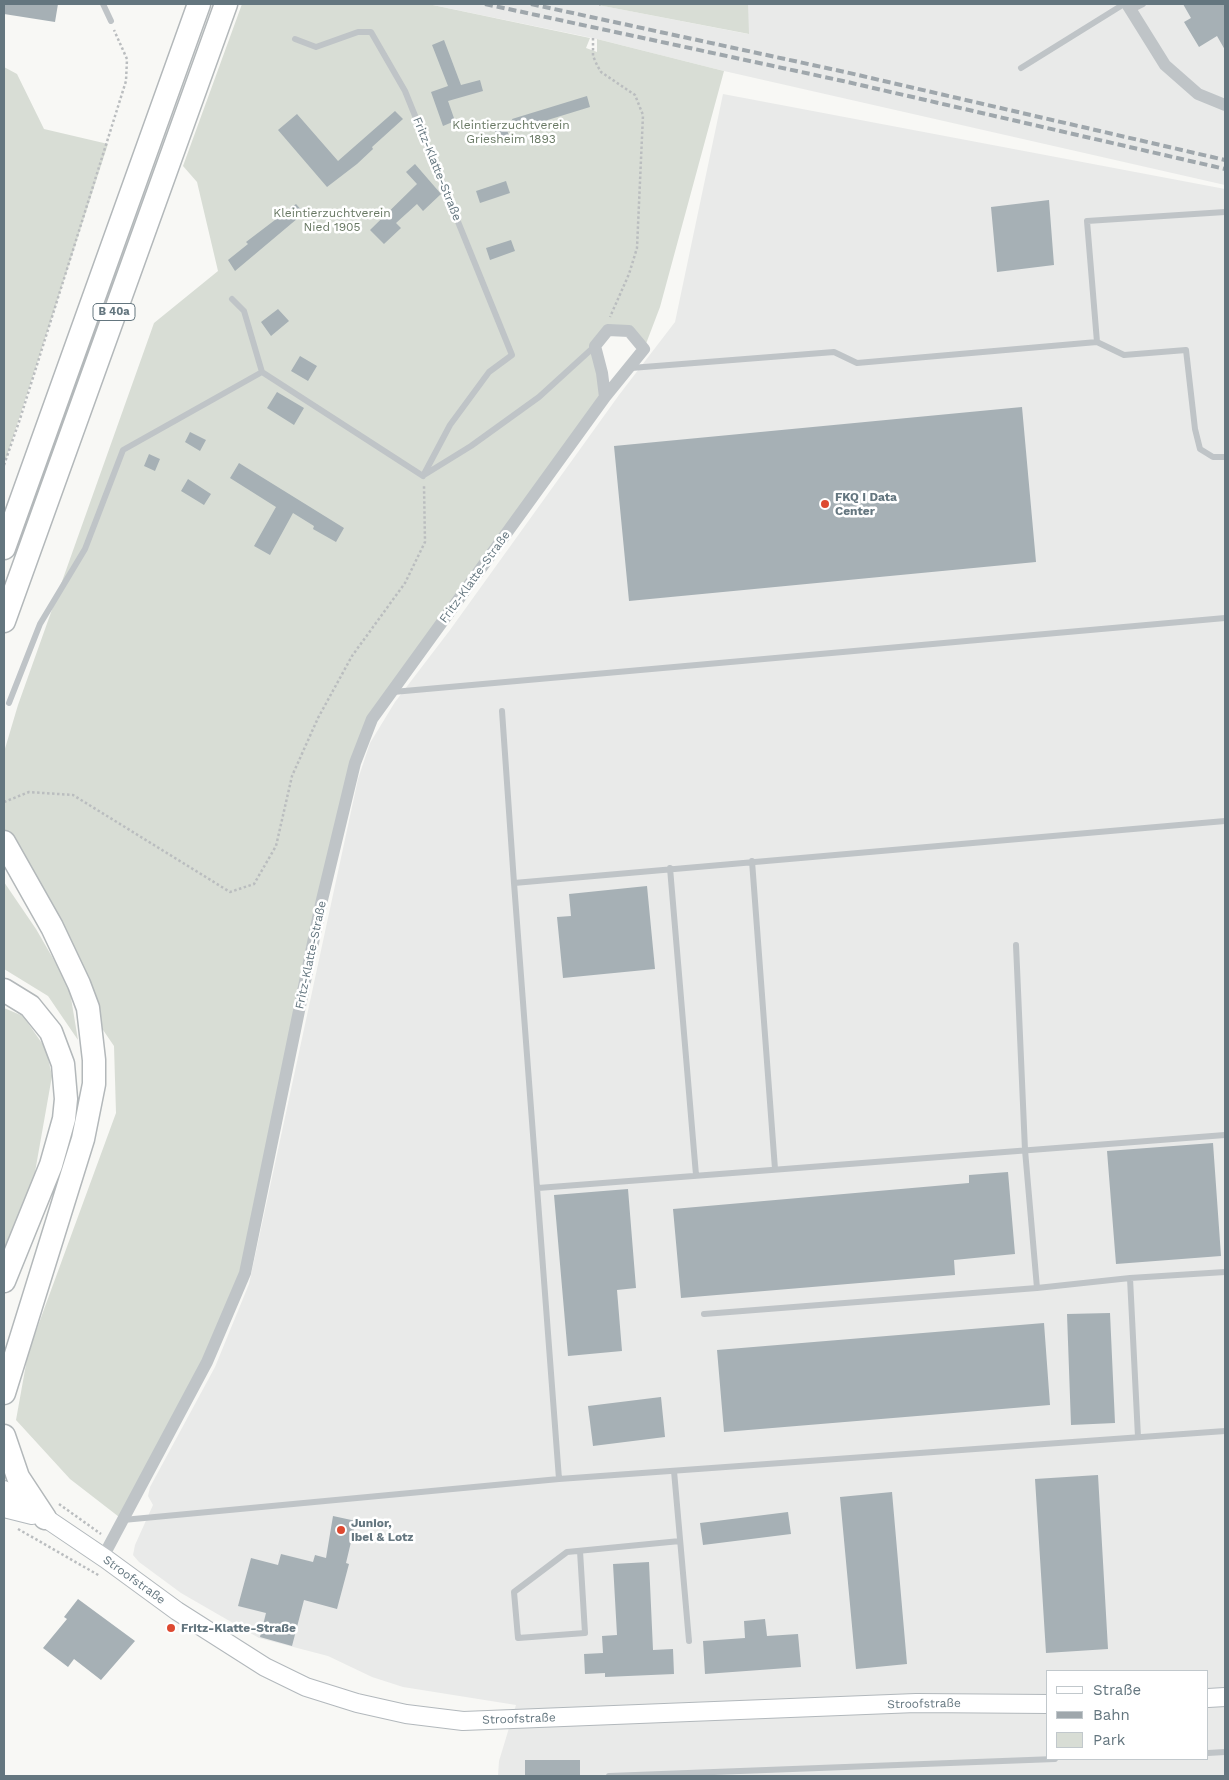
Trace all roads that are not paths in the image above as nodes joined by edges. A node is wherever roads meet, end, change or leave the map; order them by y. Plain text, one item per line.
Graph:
1 (103, 4) edge
2 (199, 4) edge
3 (226, 4) edge
4 (1143, 4) edge
5 (1127, 6) edge
6 (111, 21) road end
7 (295, 39) dead end
8 (1021, 68) dead end
9 (1225, 105) edge
10 (1225, 212) edge
11 (232, 299) dead end
12 (1097, 342) junction
13 (595, 346) junction
14 (631, 368) junction
15 (262, 372) junction
16 (605, 397) junction
17 (1225, 457) edge
18 (423, 476) junction
19 (4, 548) edge
20 (1225, 618) edge
21 (4, 621) edge
22 (393, 692) junction
23 (9, 703) dead end
24 (502, 711) dead end
25 (1225, 821) edge
26 (4, 842) edge
27 (752, 861) junction
28 (670, 868) junction
29 (514, 883) junction
30 (1016, 945) dead end
31 (4, 990) edge
32 (1225, 1134) edge
33 (1025, 1150) junction
34 (775, 1169) junction
35 (696, 1175) junction
36 (538, 1188) junction
37 (1225, 1272) edge
38 (1130, 1278) junction
39 (4, 1281) edge
40 (1036, 1288) junction
41 (704, 1314) dead end
42 (4, 1393) edge
43 (1225, 1431) edge
44 (4, 1436) edge
45 (1138, 1437) junction
46 (674, 1471) junction
47 (559, 1479) junction
48 (4, 1490) edge
49 (4, 1508) edge
50 (52, 1511) junction
51 (123, 1520) junction
52 (680, 1541) junction
53 (580, 1550) junction
54 (103, 1557) junction
55 (689, 1641) dead end
56 (1225, 1697) edge
57 (1209, 1698) edge
58 (1046, 1704) edge
59 (1225, 1752) edge
60 (1209, 1753) edge
61 (1046, 1759) edge
62 (609, 1776) edge

1 - 6 lane
2 - 19 highway, B 40a
3 - 21 highway, B 40a
4 - 5 lane
5 - 8 lane
5 - 9 street
7 - 18 lane, Fritz-Klatte-Straße
10 - 12 lane
11 - 15 lane
12 - 14 lane
12 - 17 lane
13 - 14 street, Fritz-Klatte-Straße
13 - 16 street
13 - 18 lane
14 - 16 street, Fritz-Klatte-Straße
15 - 18 lane
15 - 23 lane
16 - 22 street, Fritz-Klatte-Straße
20 - 22 lane
22 - 51 street, Fritz-Klatte-Straße
24 - 29 lane
25 - 27 lane
26 - 42 highway
27 - 28 lane
27 - 34 lane
28 - 29 lane
28 - 35 lane
29 - 36 lane
30 - 33 lane
31 - 39 highway
32 - 33 lane
33 - 34 lane
33 - 40 lane
34 - 35 lane
35 - 36 lane
36 - 47 lane
37 - 38 lane
38 - 40 lane
38 - 45 lane
40 - 41 lane
43 - 45 lane
44 - 50 highway
45 - 46 lane
46 - 47 lane
46 - 52 lane
47 - 51 lane
48 - 50 street, Stroofstraße
49 - 50 street, Stroofstraße
50 - 54 street, Stroofstraße
51 - 54 street, Fritz-Klatte-Straße
52 - 53 lane
52 - 55 lane
53 - 53 lane
54 - 58 street, Stroofstraße
56 - 57 street
59 - 60 lane
61 - 62 lane

